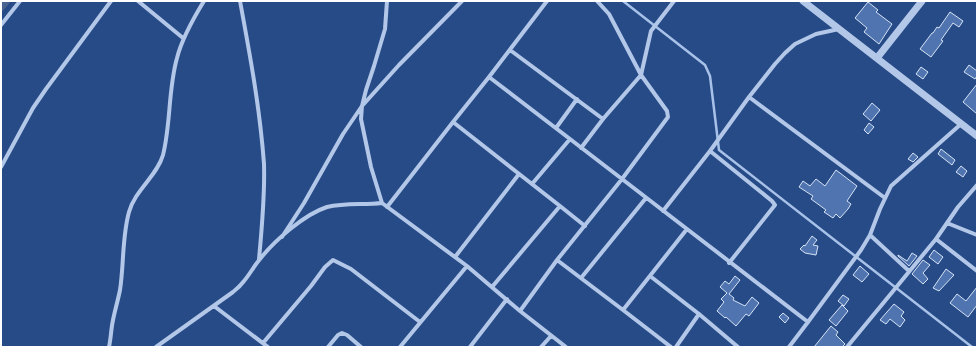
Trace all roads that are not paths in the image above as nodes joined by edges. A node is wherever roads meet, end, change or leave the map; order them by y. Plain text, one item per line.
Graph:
1 (20, 1) edge
2 (111, 1) edge
3 (138, 1) edge
4 (204, 1) edge
5 (240, 1) edge
6 (387, 1) edge
7 (462, 1) edge
8 (547, 1) edge
9 (597, 1) edge
10 (674, 1) edge
11 (803, 1) edge
12 (922, 1) edge
13 (1, 25) edge
14 (840, 29) junction
15 (183, 38) junction
16 (510, 50) junction
17 (877, 58) junction
18 (641, 75) junction
19 (489, 77) junction
20 (749, 97) junction
21 (577, 99) junction
22 (362, 106) junction
23 (603, 119) junction
24 (453, 122) junction
25 (961, 124) junction
26 (556, 128) junction
27 (977, 136) edge
28 (570, 139) junction
29 (581, 148) junction
30 (710, 151) junction
31 (1, 167) edge
32 (519, 174) junction
33 (622, 179) junction
34 (532, 184) junction
35 (977, 185) edge
36 (646, 198) junction
37 (885, 198) junction
38 (382, 203) junction
39 (560, 206) junction
40 (387, 207) junction
41 (663, 211) junction
42 (947, 223) junction
43 (585, 226) junction
44 (687, 229) junction
45 (870, 235) junction
46 (977, 235) edge
47 (282, 237) junction
48 (936, 239) junction
49 (455, 257) junction
50 (259, 259) junction
51 (557, 260) junction
52 (729, 263) junction
53 (467, 266) junction
54 (977, 270) edge
55 (909, 271) junction
56 (650, 276) junction
57 (581, 278) junction
58 (492, 287) junction
59 (507, 299) junction
60 (214, 306) junction
61 (623, 310) junction
62 (520, 311) junction
63 (699, 314) junction
64 (420, 322) junction
65 (808, 322) junction
66 (551, 336) junction
67 (263, 343) junction
68 (109, 347) edge
69 (158, 347) edge
70 (268, 347) edge
71 (328, 347) edge
72 (361, 347) edge
73 (400, 347) edge
74 (470, 347) edge
75 (541, 347) edge
76 (566, 347) edge
77 (671, 347) edge
78 (676, 347) edge
79 (738, 347) edge
80 (789, 347) edge
81 (847, 347) edge

1 - 13 street
2 - 31 street
3 - 15 street
4 - 15 street
5 - 50 street
6 - 22 street
7 - 22 street
8 - 16 street
9 - 18 street
10 - 18 street
11 - 14 street
12 - 17 street
14 - 17 street
14 - 20 street
15 - 68 street
16 - 19 street
16 - 21 street
17 - 25 street
18 - 23 street
18 - 33 street
19 - 24 street
19 - 26 street
20 - 30 street
20 - 37 street
21 - 23 street
21 - 26 street
22 - 38 street
22 - 47 street
23 - 29 street
24 - 32 street
24 - 40 street
25 - 27 street
25 - 37 street
26 - 28 street
28 - 29 street
28 - 34 street
29 - 33 street
30 - 41 street
30 - 52 street
32 - 34 street
32 - 49 street
33 - 36 street
33 - 43 street
34 - 39 street
35 - 42 street
36 - 41 street
36 - 57 street
37 - 45 street
38 - 40 street
38 - 47 street
39 - 43 street
39 - 58 street
40 - 49 street
41 - 44 street
42 - 46 street
42 - 48 street
43 - 51 street
44 - 52 street
44 - 56 street
45 - 55 street
45 - 65 street
47 - 50 street
48 - 54 street
48 - 55 street
49 - 53 street
50 - 60 street
51 - 57 street
51 - 62 street
52 - 65 street
53 - 58 street
53 - 64 street
55 - 81 street
56 - 61 street
56 - 63 street
57 - 61 street
58 - 59 street
59 - 62 street
59 - 74 street
60 - 67 street
60 - 69 street
61 - 77 street
62 - 66 street
63 - 78 street
63 - 79 street
64 - 67 street
64 - 73 street
65 - 80 street
66 - 75 street
66 - 76 street
67 - 70 street
71 - 72 street

